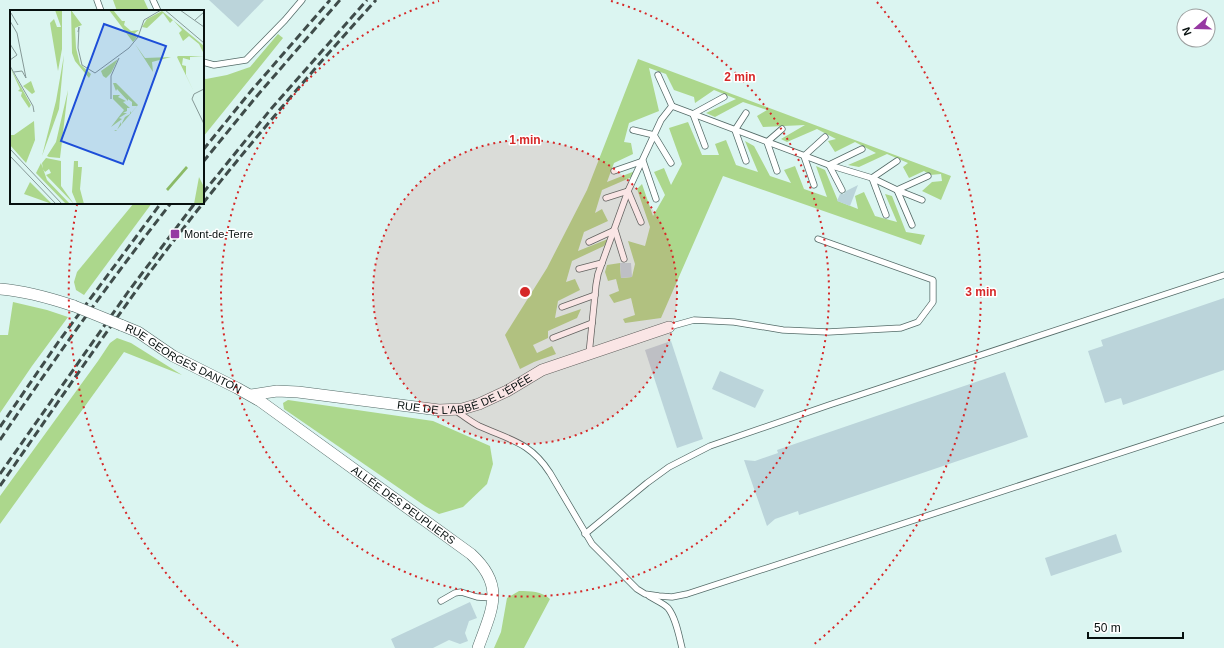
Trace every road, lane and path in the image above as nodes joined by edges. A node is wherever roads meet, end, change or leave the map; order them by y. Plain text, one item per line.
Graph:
1 (97, 0) edge
2 (153, 0) edge
3 (302, 0) edge
4 (102, 10) edge
5 (158, 10) edge
6 (204, 62) edge
7 (658, 75) dead end
8 (724, 97) dead end
9 (672, 106) junction
10 (746, 113) dead end
11 (693, 114) junction
12 (782, 128) dead end
13 (633, 130) dead end
14 (735, 130) junction
15 (654, 135) junction
16 (824, 136) dead end
17 (766, 142) junction
18 (705, 146) dead end
19 (862, 149) dead end
20 (804, 156) junction
21 (746, 160) dead end
22 (643, 161) junction
23 (896, 161) dead end
24 (671, 164) dead end
25 (828, 165) junction
26 (614, 171) dead end
27 (777, 171) dead end
28 (928, 176) dead end
29 (872, 178) junction
30 (814, 185) dead end
31 (842, 190) dead end
32 (897, 190) junction
33 (628, 191) junction
34 (606, 198) dead end
35 (656, 199) dead end
36 (922, 200) dead end
37 (886, 215) dead end
38 (641, 222) dead end
39 (912, 226) dead end
40 (615, 230) junction
41 (818, 239) dead end
42 (589, 242) dead end
43 (624, 259) dead end
44 (602, 263) junction
45 (579, 269) dead end
46 (1224, 275) edge
47 (0, 289) edge
48 (595, 295) junction
49 (562, 307) dead end
50 (592, 323) junction
51 (670, 327) joint
52 (553, 338) dead end
53 (589, 354) junction
54 (251, 395) junction
55 (455, 410) junction
56 (1224, 419) edge
57 (585, 534) junction
58 (645, 594) junction
59 (494, 598) junction
60 (441, 600) dead end
61 (478, 648) edge
62 (682, 648) edge

1 - 4 lane
2 - 5 lane
3 - 6 lane
7 - 9 lane
8 - 11 lane
9 - 11 lane
9 - 15 lane
10 - 14 lane
11 - 14 lane
11 - 18 lane
12 - 17 lane
13 - 15 lane
14 - 17 lane
14 - 21 lane
15 - 22 lane
15 - 24 lane
16 - 20 lane
17 - 20 lane
17 - 27 lane
19 - 25 lane
20 - 25 lane
20 - 30 lane
22 - 26 lane
22 - 33 lane
22 - 35 lane
23 - 29 lane
25 - 29 lane
25 - 31 lane
28 - 32 lane
29 - 32 lane
29 - 37 lane
32 - 36 lane
32 - 39 lane
33 - 34 lane
33 - 38 lane
33 - 40 lane
40 - 42 lane
40 - 43 lane
40 - 44 lane
41 - 51 lane
44 - 45 lane
44 - 48 lane
46 - 57 lane
47 - 54 street, RUE GEORGES DANTON, bridge
48 - 49 lane
48 - 50 lane
50 - 52 lane
50 - 53 lane
51 - 53 street, RUE DE L'ABBÉ DE L'ÉPÉE
53 - 55 street, RUE DE L'ABBÉ DE L'ÉPÉE
54 - 55 street, RUE DE L'ABBÉ DE L'ÉPÉE
54 - 59 street, ALLÉE DES PEUPLIERS
55 - 57 lane
56 - 58 lane
57 - 58 lane
58 - 62 lane
59 - 60 lane
59 - 61 street, ALLÉE DES PEUPLIERS

